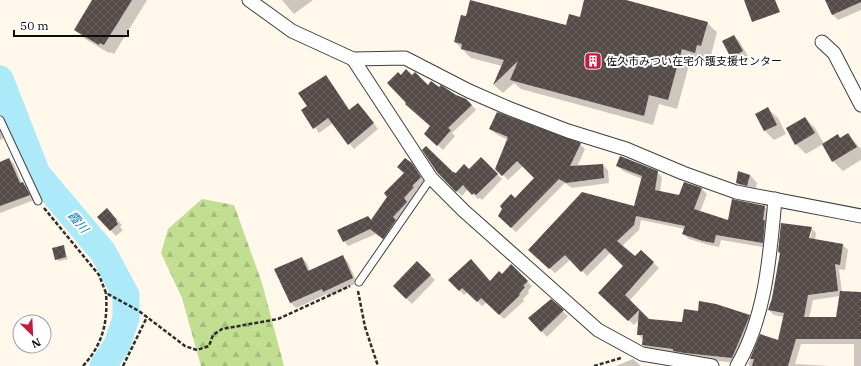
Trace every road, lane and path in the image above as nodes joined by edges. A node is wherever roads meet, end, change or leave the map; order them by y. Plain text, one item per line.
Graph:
1 (249, 0) edge
2 (822, 42) dead end
3 (353, 59) junction
4 (861, 105) edge
5 (0, 120) edge
6 (431, 178) junction
7 (775, 199) junction
8 (38, 201) joint
9 (861, 216) edge
10 (359, 282) junction
11 (106, 293) junction
12 (147, 317) junction
13 (632, 350) junction
14 (680, 363) edge
15 (83, 366) edge
16 (123, 366) edge
17 (378, 366) edge
18 (594, 366) edge
19 (712, 366) edge
20 (737, 366) edge

1 - 3 street
2 - 4 street
3 - 6 street
3 - 7 street
5 - 8 lane
6 - 10 lane
6 - 13 street
7 - 9 street
7 - 20 street
8 - 11 path
10 - 12 path
10 - 17 path
11 - 12 path
11 - 15 path
12 - 16 path
13 - 14 street
13 - 18 path
14 - 19 street

